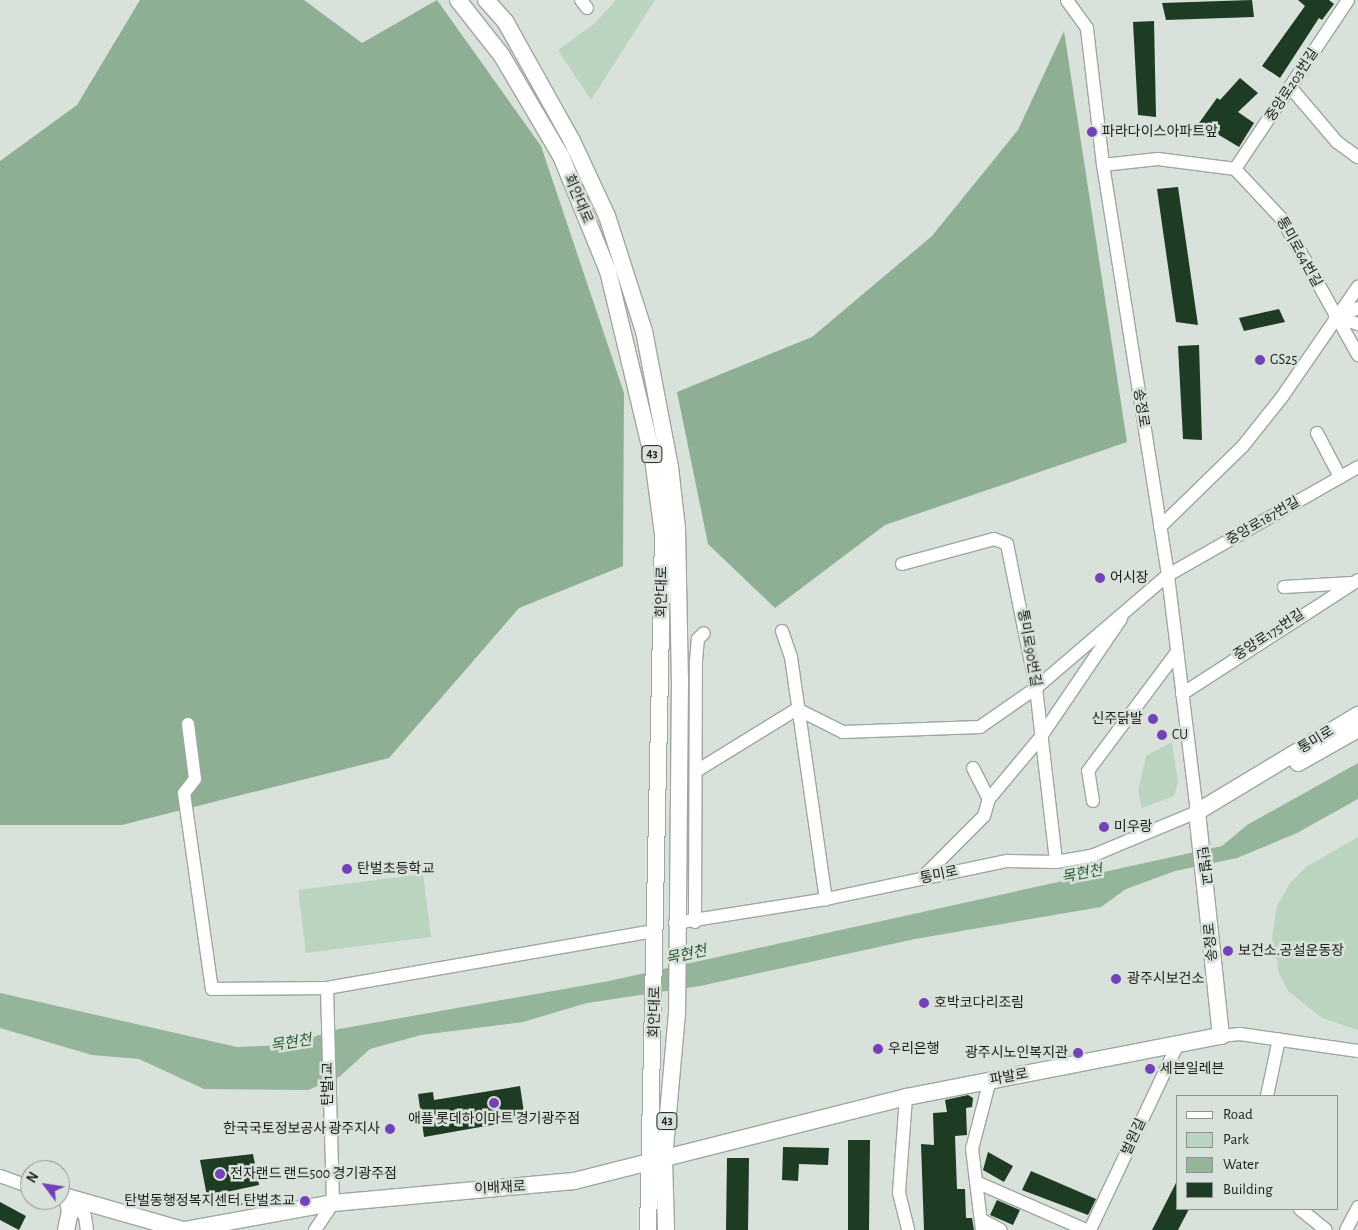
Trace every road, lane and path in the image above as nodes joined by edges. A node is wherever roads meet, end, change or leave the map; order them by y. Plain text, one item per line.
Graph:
1 (458, 0) edge
2 (486, 0) edge
3 (1067, 0) edge
4 (1348, 0) edge
5 (1291, 88) junction
6 (1358, 157) edge
7 (1103, 165) junction
8 (1235, 169) junction
9 (1358, 287) edge
10 (1358, 308) edge
11 (1334, 317) junction
12 (1358, 324) edge
13 (1358, 355) edge
14 (1317, 433) dead end
15 (1358, 467) edge
16 (1340, 477) junction
17 (1160, 527) junction
18 (902, 564) dead end
19 (1168, 575) junction
20 (1355, 581) edge
21 (1284, 587) dead end
22 (1132, 603) junction
23 (782, 631) dead end
24 (704, 633) dead end
25 (1177, 652) junction
26 (1036, 688) junction
27 (1182, 694) junction
28 (797, 708) junction
29 (1358, 715) edge
30 (188, 724) dead end
31 (1358, 729) edge
32 (1040, 738) junction
33 (973, 768) dead end
34 (698, 770) junction
35 (989, 798) junction
36 (1093, 801) dead end
37 (1198, 818) junction
38 (1056, 862) junction
39 (921, 878) junction
40 (826, 899) junction
41 (1210, 908) joint
42 (696, 922) junction
43 (675, 923) junction
44 (654, 931) junction
45 (327, 988) junction
46 (1226, 1035) junction
47 (1279, 1040) junction
48 (1178, 1044) junction
49 (1358, 1051) edge
50 (990, 1080) junction
51 (1267, 1095) edge
52 (906, 1097) junction
53 (664, 1158) junction
54 (647, 1164) junction
55 (0, 1176) edge
56 (976, 1182) junction
57 (20, 1183) edge
58 (70, 1198) edge
59 (70, 1202) edge
60 (333, 1203) junction
61 (1358, 1207) edge
62 (70, 1210) edge
63 (1301, 1210) edge
64 (982, 1225) edge
65 (66, 1230) edge
66 (87, 1230) edge
67 (184, 1230) edge
68 (315, 1230) edge
69 (648, 1230) edge
70 (666, 1230) edge
71 (908, 1230) edge
72 (1001, 1230) edge
73 (1086, 1230) edge
74 (1090, 1230) edge
75 (1326, 1230) edge
76 (1346, 1230) edge

1 - 44 main road, 회안대로 / 43
2 - 43 main road, 회안대로 / 43
3 - 7 street, 송정로
4 - 5 street, 중앙로203번길
5 - 6 street
5 - 8 street, 중앙로203번길
7 - 8 street
7 - 17 street, 송정로
8 - 11 street, 통미로64번길
9 - 11 street
10 - 11 street
11 - 12 street
11 - 13 street, 통미로64번길
11 - 17 street
14 - 16 street
15 - 16 street, 중앙로187번길
16 - 19 street, 중앙로187번길
17 - 19 street, 송정로
18 - 26 street, 통미로90번길
19 - 22 street, 중앙로187번길
19 - 25 street, 송정로
20 - 21 street
20 - 27 street, 중앙로175번길
22 - 26 street
22 - 32 street
23 - 28 street
24 - 34 street
25 - 27 street, 송정로
25 - 36 street
26 - 28 street
26 - 32 street, 통미로90번길
27 - 37 street, 송정로
28 - 34 street
28 - 40 street
29 - 37 main road, 통미로
30 - 45 street
31 - 37 main road, 통미로
32 - 35 street
32 - 38 street, 통미로90번길
33 - 35 street
34 - 42 street
35 - 39 street
37 - 38 street, 통미로
37 - 41 main road, 탄벌교
38 - 39 street, 통미로
39 - 40 street, 통미로
40 - 42 street, 통미로
41 - 46 main road, 송정로
42 - 43 street, 통미로
43 - 53 main road, 회안대로 / 43
44 - 45 street
44 - 54 main road, 회안대로 / 43
45 - 60 street, 탄벌1교
46 - 47 street, 파발로
46 - 48 main road, 파발로
47 - 49 street, 파발로
47 - 51 street
48 - 50 main road, 파발로
48 - 74 street, 벌원길
50 - 52 main road, 파발로
50 - 56 street
52 - 53 main road, 파발로
52 - 71 street
53 - 54 main road, 이배재로
53 - 70 main road, 회안대로 / 43
54 - 60 main road, 이배재로
54 - 69 main road, 회안대로 / 43
55 - 57 street
56 - 64 street
56 - 73 street
58 - 67 main road
59 - 66 street
60 - 67 main road, 이배재로
60 - 68 street
61 - 76 street
62 - 65 main road
63 - 75 street
64 - 72 street

